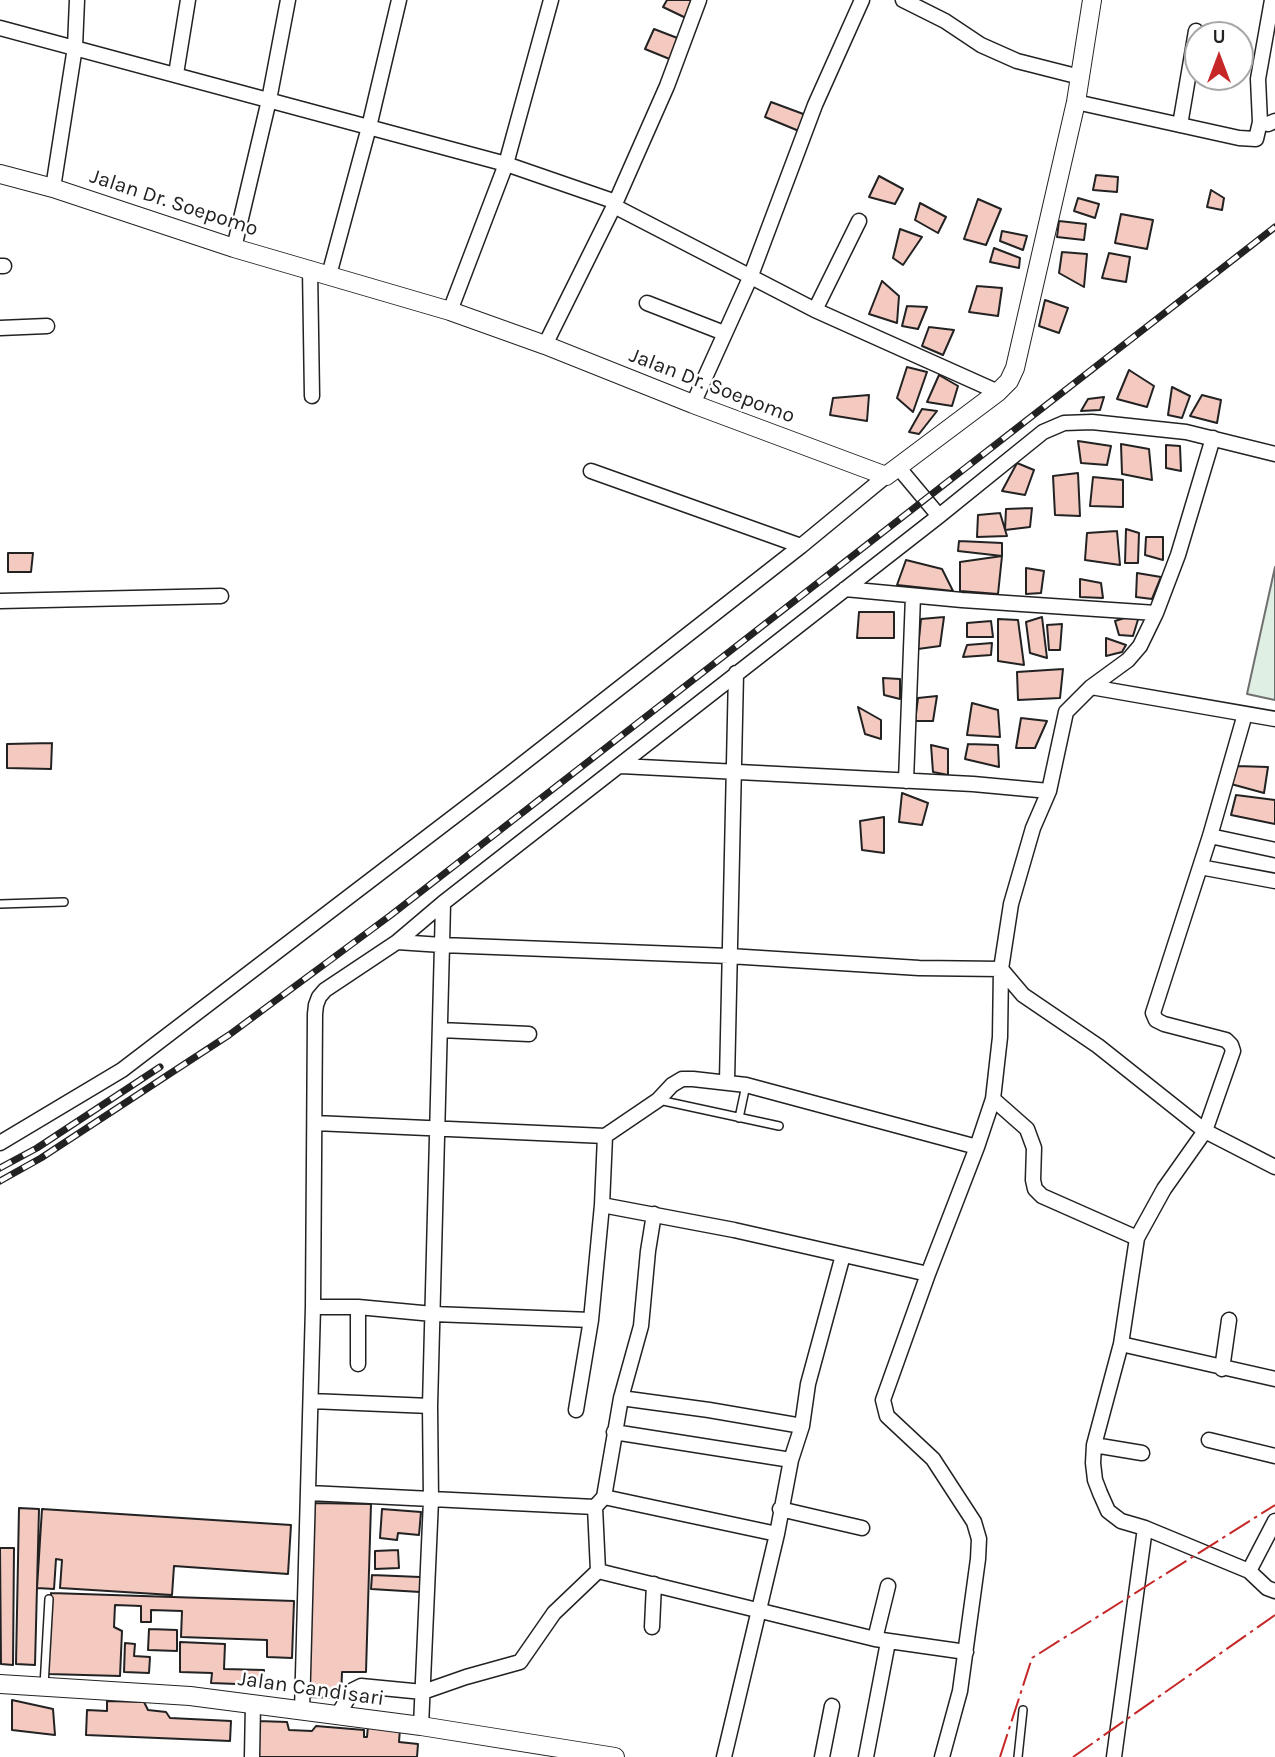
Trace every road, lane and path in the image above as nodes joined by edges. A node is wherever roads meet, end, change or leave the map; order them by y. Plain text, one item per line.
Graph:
1 (77, 0) edge
2 (188, 0) edge
3 (288, 0) edge
4 (400, 0) edge
5 (551, 0) edge
6 (699, 0) edge
7 (862, 0) edge
8 (903, 0) edge
9 (1092, 0) edge
10 (1272, 0) edge
11 (0, 28) edge
12 (75, 47) junction
13 (176, 74) junction
14 (1080, 77) junction
15 (1186, 91) edge
16 (269, 100) junction
17 (1076, 102) junction
18 (1268, 122) edge
19 (1180, 125) junction
20 (369, 127) junction
21 (506, 164) junction
22 (0, 174) edge
23 (53, 188) junction
24 (615, 204) junction
25 (859, 221) dead end
26 (234, 248) junction
27 (310, 269) junction
28 (329, 275) junction
29 (750, 278) junction
30 (647, 303) dead end
31 (815, 310) junction
32 (450, 311) junction
33 (47, 326) dead end
34 (0, 328) edge
35 (724, 333) junction
36 (545, 345) junction
37 (998, 392) junction
38 (312, 396) dead end
39 (693, 404) junction
40 (1213, 439) junction
41 (1275, 454) edge
42 (591, 471) dead end
43 (892, 472) junction
44 (939, 516) junction
45 (801, 546) junction
46 (845, 589) junction
47 (221, 596) dead end
48 (913, 596) junction
49 (0, 601) edge
50 (1156, 613) junction
51 (736, 673) junction
52 (1091, 687) junction
53 (1245, 714) junction
54 (1275, 719) edge
55 (621, 766) junction
56 (735, 771) junction
57 (906, 781) junction
58 (1049, 791) junction
59 (1210, 836) junction
60 (1275, 850) edge
61 (1200, 867) junction
62 (1275, 881) edge
63 (64, 902) dead end
64 (443, 903) junction
65 (0, 904) edge
66 (397, 942) junction
67 (442, 945) junction
68 (729, 956) junction
69 (1001, 970) junction
70 (440, 1030) junction
71 (529, 1034) dead end
72 (727, 1081) junction
73 (746, 1085) junction
74 (993, 1099) junction
75 (659, 1100) junction
76 (739, 1118) junction
77 (315, 1123) junction
78 (779, 1126) dead end
79 (437, 1129) junction
80 (1205, 1131) junction
81 (605, 1136) junction
82 (0, 1143) edge
83 (977, 1147) junction
84 (1275, 1167) edge
85 (602, 1205) junction
86 (654, 1214) junction
87 (1137, 1238) junction
88 (843, 1255) junction
89 (928, 1274) junction
90 (313, 1307) junction
91 (358, 1307) junction
92 (433, 1314) junction
93 (591, 1320) junction
94 (1229, 1320) dead end
95 (1121, 1344) junction
96 (358, 1364) dead end
97 (1222, 1368) junction
98 (1275, 1379) edge
99 (621, 1398) junction
100 (311, 1401) junction
101 (430, 1406) junction
102 (576, 1410) dead end
103 (802, 1426) junction
104 (614, 1432) junction
105 (1209, 1440) dead end
106 (1094, 1445) junction
107 (1142, 1453) dead end
108 (1275, 1456) edge
109 (791, 1460) junction
110 (309, 1493) junction
111 (431, 1500) junction
112 (600, 1502) junction
113 (780, 1509) junction
114 (1275, 1521) edge
115 (862, 1528) dead end
116 (1145, 1528) junction
117 (777, 1534) junction
118 (598, 1571) junction
119 (1249, 1571) junction
120 (654, 1584) junction
121 (888, 1586) dead end
122 (1275, 1591) edge
123 (49, 1600) dead end
124 (757, 1611) junction
125 (652, 1627) dead end
126 (882, 1641) junction
127 (966, 1652) junction
128 (44, 1681) junction
129 (0, 1684) edge
130 (253, 1704) junction
131 (832, 1706) dead end
132 (422, 1709) junction
133 (1023, 1710) dead end
134 (302, 1711) junction
135 (337, 1716) junction
136 (253, 1757) edge
137 (615, 1757) edge
138 (724, 1757) edge
139 (822, 1757) edge
140 (866, 1757) edge
141 (942, 1757) edge
142 (1018, 1757) edge
143 (1114, 1757) edge

1 - 12 street
2 - 13 street
3 - 16 street
4 - 20 street
5 - 21 street
6 - 24 street
7 - 29 street
8 - 14 street
9 - 14 street
10 - 18 street
11 - 12 street
12 - 13 street
12 - 23 street
13 - 16 street
14 - 17 street
15 - 19 street
16 - 20 street
16 - 26 street
17 - 19 street
17 - 37 street
18 - 19 street
20 - 21 street
20 - 28 street
21 - 24 street
21 - 32 street
22 - 23 street, Jalan Dr. Soepomo
23 - 26 street, Jalan Dr. Soepomo
24 - 29 street
24 - 36 street
25 - 31 street
26 - 27 street, Jalan Dr. Soepomo
27 - 28 street, Jalan Dr. Soepomo
27 - 38 street
28 - 32 street, Jalan Dr. Soepomo
29 - 31 street
29 - 35 street
30 - 35 street
31 - 37 street
32 - 36 street, Jalan Dr. Soepomo
33 - 34 street
35 - 39 street
36 - 39 street, Jalan Dr. Soepomo
37 - 43 street
39 - 43 street, Jalan Dr. Soepomo
40 - 41 street
40 - 44 street
40 - 50 street
42 - 45 street
43 - 44 street
43 - 45 street
44 - 46 street
45 - 82 street
46 - 48 street
46 - 51 street
47 - 49 street
48 - 50 street
48 - 57 street
50 - 52 street
51 - 55 street
51 - 56 street
52 - 53 street
52 - 58 street
53 - 54 street
53 - 59 street
55 - 56 street
55 - 64 street
56 - 57 street
56 - 68 street
57 - 58 street
58 - 69 street
59 - 60 street
59 - 61 street
61 - 62 street
61 - 80 street
63 - 65 lane
64 - 66 street
64 - 67 street
66 - 67 street
66 - 77 street
67 - 68 street
67 - 70 street
68 - 69 street
68 - 72 street
69 - 74 street
69 - 80 street
70 - 71 street
70 - 79 street
72 - 73 street
72 - 75 street
73 - 76 lane
73 - 83 street
74 - 83 street
74 - 87 street
75 - 76 lane
75 - 81 street
76 - 78 lane
77 - 79 street
77 - 90 street
79 - 81 street
79 - 92 street
80 - 84 street
80 - 87 street
81 - 85 street
83 - 89 street
85 - 86 street
85 - 93 street
86 - 88 street
86 - 99 street
87 - 95 street
88 - 89 street
88 - 103 street
89 - 127 street
90 - 91 street
90 - 100 street
91 - 92 street
91 - 96 street
92 - 93 street
92 - 101 street
93 - 102 street
94 - 97 street
95 - 97 street
95 - 106 street
97 - 98 street
99 - 103 street
99 - 104 street
100 - 101 street
100 - 110 street
101 - 111 street
103 - 109 street
104 - 109 street
104 - 112 street
105 - 108 street
106 - 107 street
106 - 116 street
109 - 113 street
110 - 111 street
110 - 134 street
111 - 112 street
111 - 132 street
112 - 117 street
112 - 118 street
113 - 115 street
113 - 117 street
114 - 119 street
116 - 119 street
116 - 143 street
117 - 124 street
118 - 120 street
118 - 132 street
119 - 122 street
120 - 124 street
120 - 125 street
121 - 126 street
123 - 128 lane
124 - 126 street
124 - 138 street
126 - 127 street
126 - 140 street
127 - 141 street
128 - 129 street, Jalan Candisari
128 - 130 street, Jalan Candisari
130 - 134 street, Jalan Candisari
130 - 136 street
131 - 139 street
132 - 135 street, Jalan Candisari
132 - 135 street
132 - 137 street, Jalan Candisari
133 - 142 lane
134 - 135 street, Jalan Candisari

